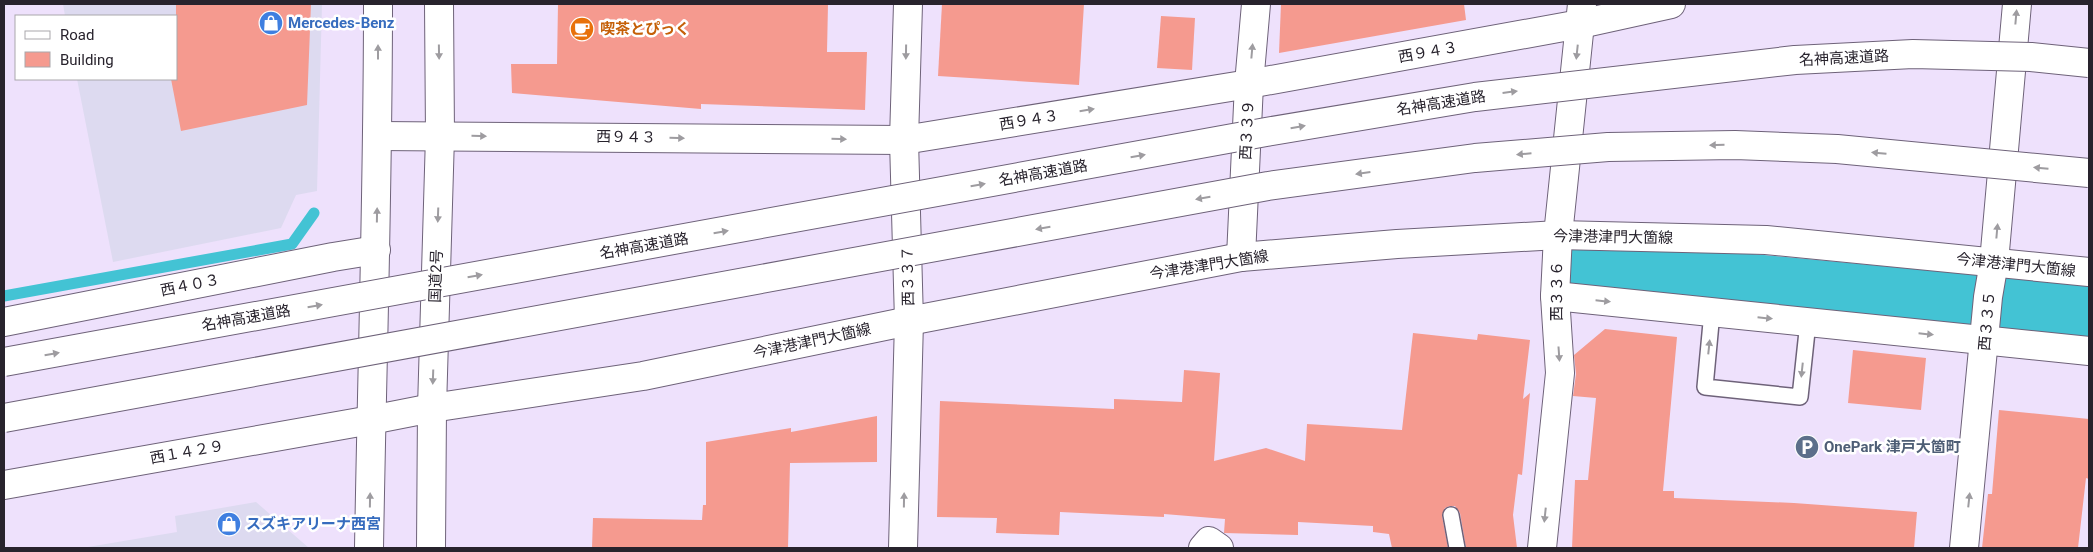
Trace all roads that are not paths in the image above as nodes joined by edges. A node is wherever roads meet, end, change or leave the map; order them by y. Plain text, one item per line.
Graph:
1 (378, 4) edge
2 (439, 4) edge
3 (908, 4) edge
4 (1256, 4) edge
5 (1671, 4) edge
6 (2017, 4) edge
7 (1581, 14) edge
8 (2089, 62) edge
9 (1249, 84) junction
10 (378, 136) junction
11 (440, 136) junction
12 (904, 140) junction
13 (2089, 173) edge
14 (1558, 235) junction
15 (376, 250) junction
16 (1241, 257) junction
17 (1994, 262) junction
18 (2089, 272) edge
19 (1555, 296) junction
20 (1712, 312) junction
21 (1986, 320) junction
22 (909, 321) junction
23 (4, 322) edge
24 (1808, 322) junction
25 (2089, 351) edge
26 (4, 362) edge
27 (432, 408) junction
28 (4, 418) edge
29 (371, 420) junction
30 (4, 484) edge
31 (1451, 515) dead end
32 (369, 548) edge
33 (431, 548) edge
34 (903, 548) edge
35 (1203, 548) edge
36 (1219, 548) edge
37 (1457, 548) edge
38 (1542, 548) edge
39 (1964, 548) edge

10 -> 1 main road
2 -> 11 main road, 国道2号
3 -> 12 main road, 西３３７
9 -> 4 main road, 西３３９
5 - 7 main road, 西９４３
17 -> 6 main road, 西３３５
7 - 9 main road, 西９４３
7 -> 14 main road, 西３３６
26 -> 8 main road, 名神高速道路, bridge
12 -> 9 main road, 西９４３
9 - 16 main road, 西３３９
10 - 11 main road, 西９４３
15 -> 10 main road
11 -> 12 main road, 西９４３
11 -> 27 main road, 国道2号
12 - 22 main road, 西３３７
13 -> 28 main road, bridge
14 - 16 main road, 今津港津門大箇線
14 - 17 main road, 今津港津門大箇線
14 - 19 main road, 西３３６
15 - 23 main road, 西４０３
15 - 29 main road
16 - 22 main road, 今津港津門大箇線
17 - 18 main road, 今津港津門大箇線
17 - 21 main road, 西３３５
19 -> 20 main road
19 -> 38 main road, 西３３６
20 -> 24 main road
24 -> 20 lane
24 -> 21 main road
21 - 25 main road
39 -> 21 main road, 西３３５
22 - 27 main road, 今津港津門大箇線
34 -> 22 main road, 西３３７
27 - 29 main road, 今津港津門大箇線
27 - 33 main road, 国道2号
29 - 30 main road, 西１４２９
32 -> 29 main road
31 - 37 lane
35 - 36 main road

